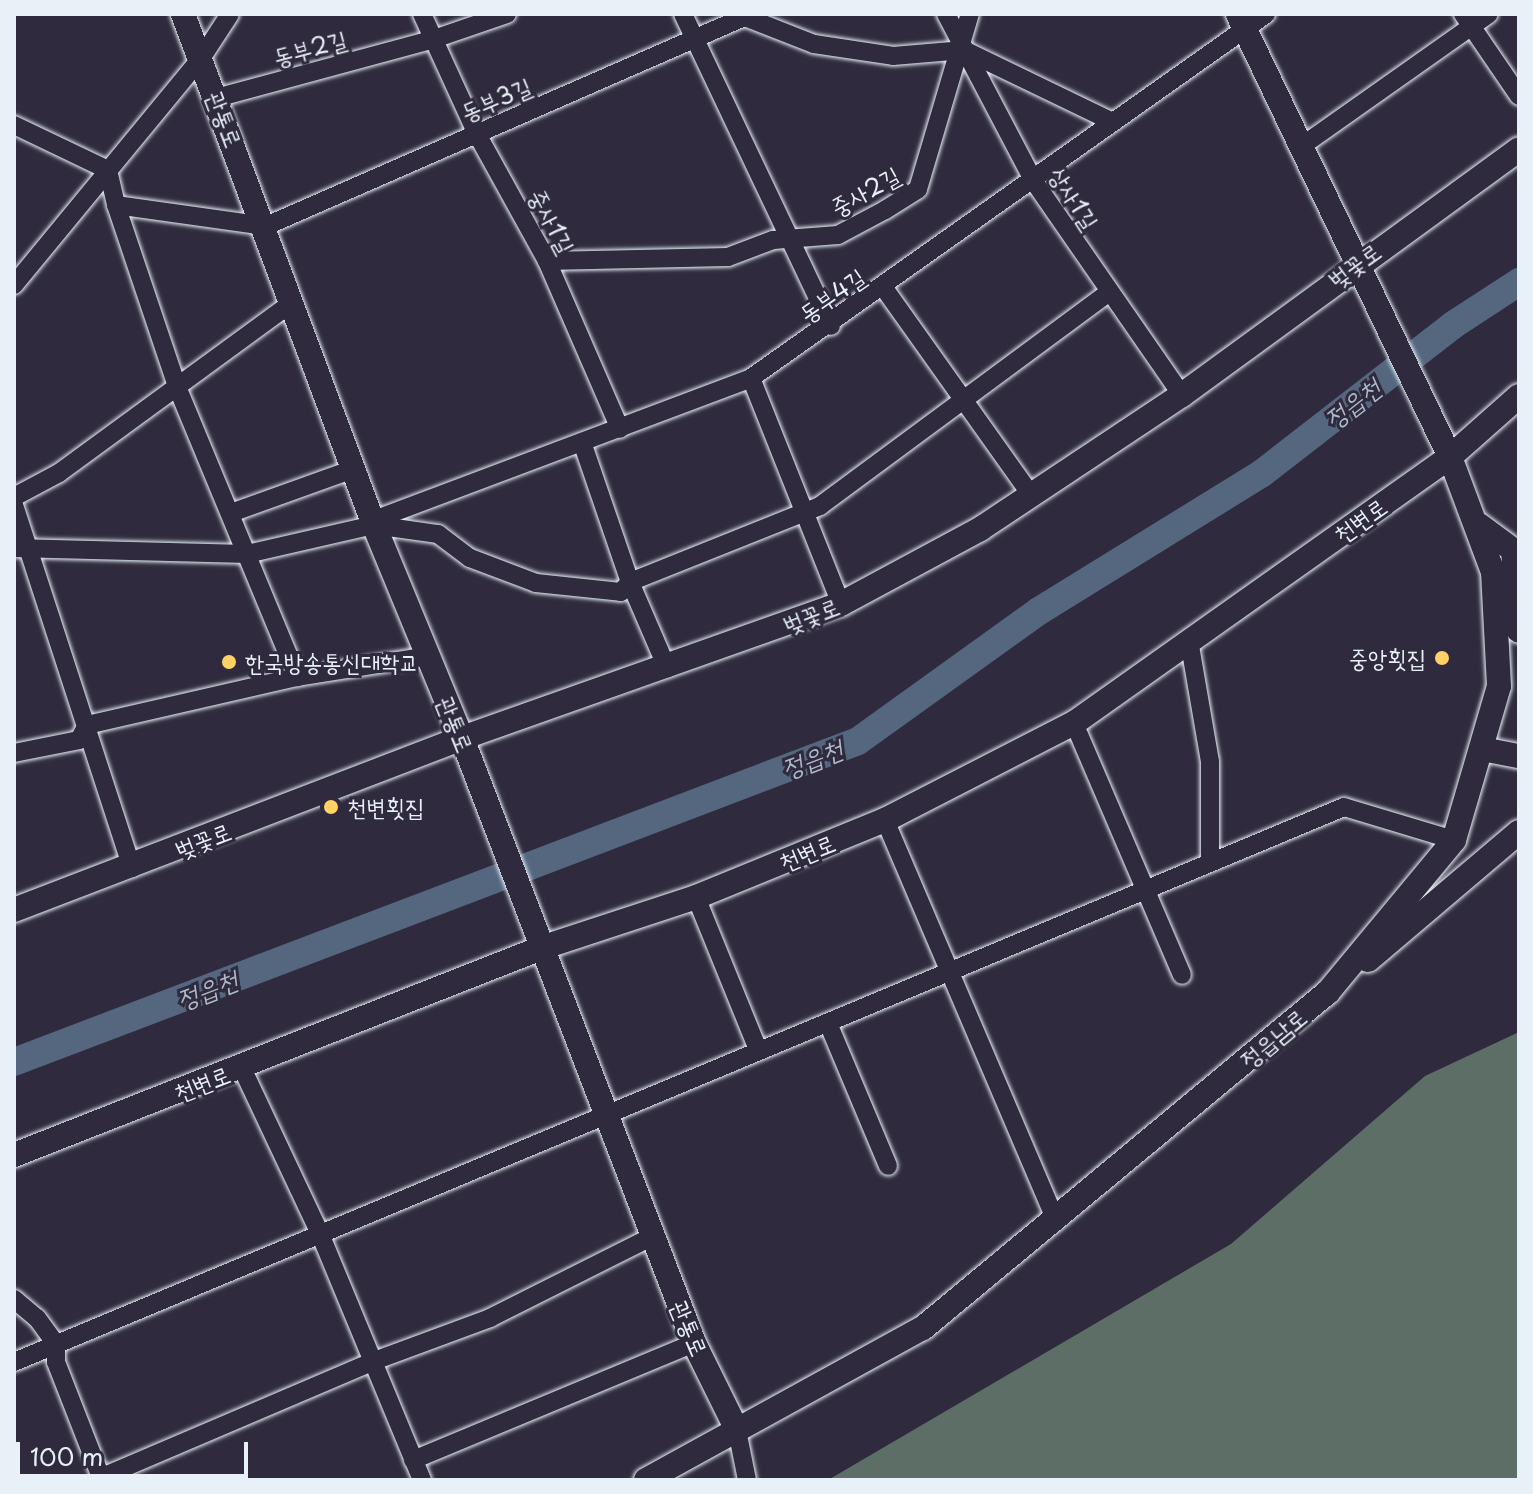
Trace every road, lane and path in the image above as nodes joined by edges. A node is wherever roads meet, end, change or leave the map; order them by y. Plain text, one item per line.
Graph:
1 (183, 14) edge
2 (230, 14) edge
3 (422, 14) edge
4 (507, 14) edge
5 (683, 14) edge
6 (946, 14) edge
7 (970, 14) edge
8 (1266, 14) edge
9 (1489, 14) edge
10 (745, 15) edge
11 (1468, 20) edge
12 (1241, 21) edge
13 (434, 39) junction
14 (697, 39) junction
15 (964, 50) junction
16 (202, 57) junction
17 (1519, 96) edge
18 (216, 98) junction
19 (1113, 122) junction
20 (14, 125) edge
21 (477, 134) junction
22 (1299, 148) junction
23 (1519, 149) edge
24 (108, 170) junction
25 (1033, 180) junction
26 (116, 205) junction
27 (266, 226) junction
28 (789, 239) junction
29 (547, 261) junction
30 (1355, 264) junction
31 (14, 285) edge
32 (884, 288) junction
33 (1108, 293) junction
34 (293, 302) junction
35 (831, 326) junction
36 (751, 378) junction
37 (178, 389) junction
38 (1182, 395) junction
39 (1519, 396) edge
40 (967, 400) junction
41 (620, 429) junction
42 (582, 442) junction
43 (1450, 457) junction
44 (353, 469) junction
45 (1031, 495) junction
46 (14, 497) edge
47 (14, 505) edge
48 (802, 510) junction
49 (231, 513) junction
50 (374, 523) junction
51 (1479, 525) junction
52 (20, 548) edge
53 (247, 554) junction
54 (1516, 557) edge
55 (630, 582) junction
56 (841, 604) junction
57 (1519, 631) edge
58 (1189, 640) junction
59 (428, 656) junction
60 (667, 668) junction
61 (297, 677) junction
62 (1074, 723) junction
63 (87, 725) junction
64 (462, 738) junction
65 (1482, 749) junction
66 (14, 753) edge
67 (1519, 756) edge
68 (885, 820) junction
69 (1519, 832) edge
70 (1454, 840) junction
71 (1210, 859) junction
72 (132, 868) junction
73 (1142, 890) junction
74 (696, 897) junction
75 (14, 910) edge
76 (544, 947) junction
77 (948, 972) junction
78 (1182, 975) dead end
79 (1328, 992) junction
80 (828, 1023) junction
81 (758, 1050) junction
82 (242, 1068) junction
83 (608, 1115) junction
84 (14, 1155) edge
85 (888, 1166) dead end
86 (1055, 1218) junction
87 (321, 1236) junction
88 (653, 1236) junction
89 (14, 1299) edge
90 (694, 1343) junction
91 (56, 1344) junction
92 (374, 1361) junction
93 (14, 1362) edge
94 (737, 1430) junction
95 (413, 1460) junction
96 (101, 1479) edge
97 (422, 1480) edge
98 (646, 1480) edge
99 (747, 1480) edge

1 - 16 street, 관통로
2 - 16 street
3 - 13 street, 중사1길
4 - 13 street, 동부2길
5 - 14 street
6 - 15 street, 상사1길
7 - 15 street, 중사2길
8 - 12 street, 동부4길
9 - 11 street
10 - 14 street, 동부3길
10 - 15 street
11 - 17 street
11 - 22 street
12 - 19 street, 동부4길
12 - 22 street, 정읍남로
13 - 18 street, 동부2길
13 - 21 street, 중사1길
14 - 21 street, 동부3길
14 - 28 street
15 - 19 street
15 - 25 street, 상사1길
15 - 28 street, 중사2길
16 - 18 street, 관통로
16 - 24 street
18 - 27 street, 관통로
19 - 25 street, 동부4길
20 - 24 street
21 - 27 street, 동부3길
21 - 29 street, 중사1길
22 - 30 street, 정읍남로
23 - 30 street, 벚꽃로
24 - 26 street
24 - 31 street
25 - 32 street, 동부4길
25 - 33 street, 상사1길
26 - 27 street
26 - 37 street
27 - 34 street, 관통로
28 - 29 street, 중사2길
28 - 35 street
29 - 41 street, 중사1길
30 - 38 street, 벚꽃로
30 - 43 street, 정읍남로
32 - 35 street, 동부4길
32 - 40 street
33 - 38 street, 상사1길
33 - 40 street
34 - 37 street
34 - 44 street, 관통로
35 - 36 street, 동부4길
36 - 41 street, 동부4길
36 - 48 street
37 - 46 street
37 - 49 street
38 - 45 street, 벚꽃로
39 - 43 street, 천변로
40 - 45 street
40 - 48 street
41 - 42 street, 동부4길
42 - 50 street, 동부4길
42 - 55 street
43 - 51 street, 정읍남로
43 - 58 street, 천변로
44 - 49 street
44 - 50 street, 관통로
45 - 56 street, 벚꽃로
47 - 52 street
48 - 55 street
48 - 56 street
49 - 53 street
50 - 53 street
50 - 55 street
50 - 59 street, 관통로
51 - 54 street
51 - 65 street, 정읍남로
52 - 53 street
52 - 63 street
53 - 61 street
54 - 57 street
55 - 60 street
56 - 60 street, 벚꽃로
58 - 62 street, 천변로
58 - 71 street
59 - 61 street
59 - 64 street, 관통로
60 - 64 street, 벚꽃로
61 - 63 street
62 - 68 street, 천변로
62 - 73 street
63 - 66 street
63 - 72 street
64 - 72 street, 벚꽃로
64 - 76 street, 관통로
65 - 67 street
65 - 70 street, 정읍남로
68 - 74 street, 천변로
68 - 77 street
69 - 79 street
70 - 71 street
70 - 79 street, 정읍남로
71 - 73 street
72 - 75 street, 벚꽃로
73 - 77 street
73 - 78 street
74 - 76 street, 천변로
74 - 81 street
76 - 82 street, 천변로
76 - 83 street, 관통로
77 - 80 street
77 - 86 street
79 - 86 street, 정읍남로
80 - 81 street
80 - 85 street
81 - 83 street
82 - 84 street, 천변로
82 - 87 street
83 - 87 street
83 - 88 street, 관통로
86 - 94 street, 정읍남로
87 - 91 street
87 - 92 street
88 - 90 street, 관통로
88 - 92 street
89 - 91 street
90 - 94 street, 관통로
90 - 95 street
91 - 93 street
91 - 96 street
92 - 95 street
92 - 96 street
94 - 98 street, 정읍남로
94 - 99 street
95 - 97 street

